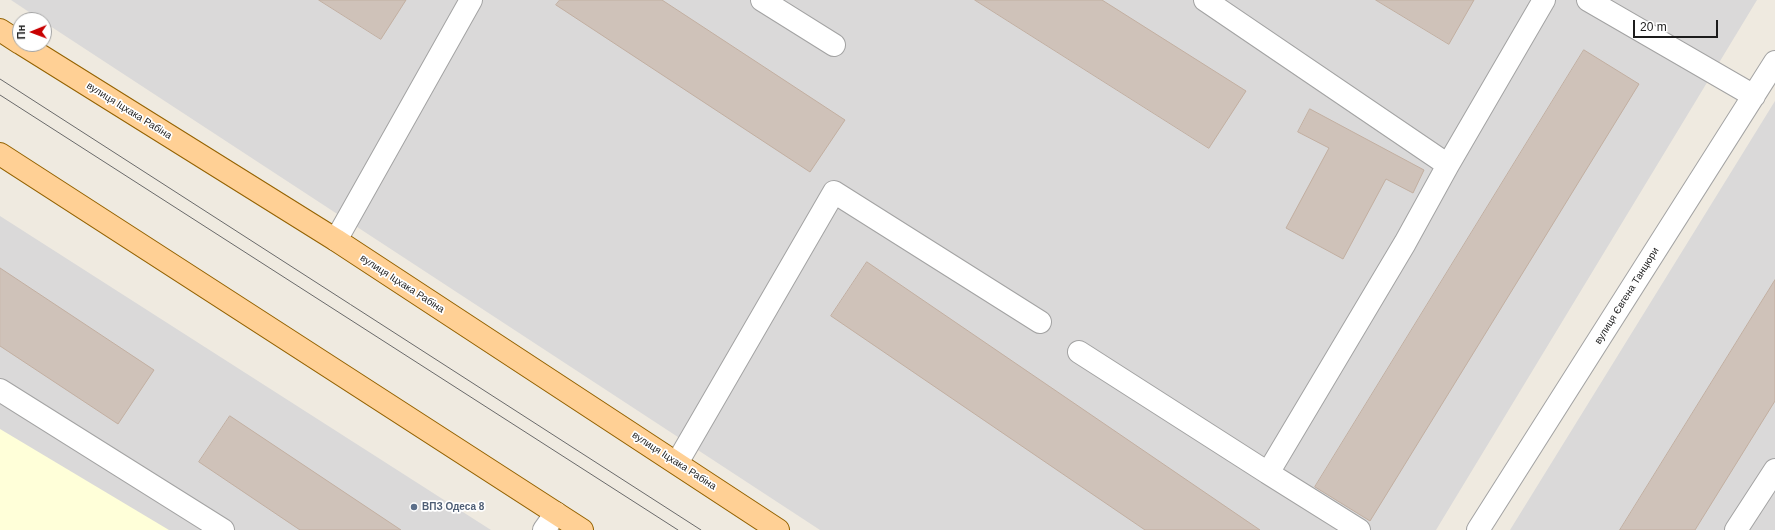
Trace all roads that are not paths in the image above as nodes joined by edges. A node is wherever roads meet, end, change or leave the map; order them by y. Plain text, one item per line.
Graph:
1 (471, 0) edge
2 (762, 0) edge
3 (1205, 0) edge
4 (1544, 0) edge
5 (1588, 0) edge
6 (0, 30) edge
7 (12, 37) edge
8 (834, 45) dead end
9 (35, 52) edge
10 (1775, 62) edge
11 (1754, 96) junction
12 (0, 154) edge
13 (1448, 165) junction
14 (336, 240) junction
15 (1040, 322) dead end
16 (1079, 352) dead end
17 (0, 390) edge
18 (677, 463) junction
19 (1775, 470) edge
20 (1268, 473) junction
21 (550, 522) edge
22 (223, 530) edge
23 (582, 530) edge
24 (778, 530) edge
25 (1359, 530) edge
26 (1478, 530) edge
27 (1736, 530) edge

1 - 14 street
2 - 8 street
3 - 13 street
4 - 13 street
5 - 11 street
6 - 7 main road, вулиця Іцхака Рабіна
9 - 14 main road, вулиця Іцхака Рабіна
10 - 11 street, вулиця Євгена Танцюри
11 - 26 street, вулиця Євгена Танцюри
12 - 21 main road
13 - 20 street
14 - 18 main road, вулиця Іцхака Рабіна
15 - 18 street
16 - 20 street
17 - 22 street
18 - 24 main road, вулиця Іцхака Рабіна
19 - 27 street
20 - 25 street
21 - 23 main road

